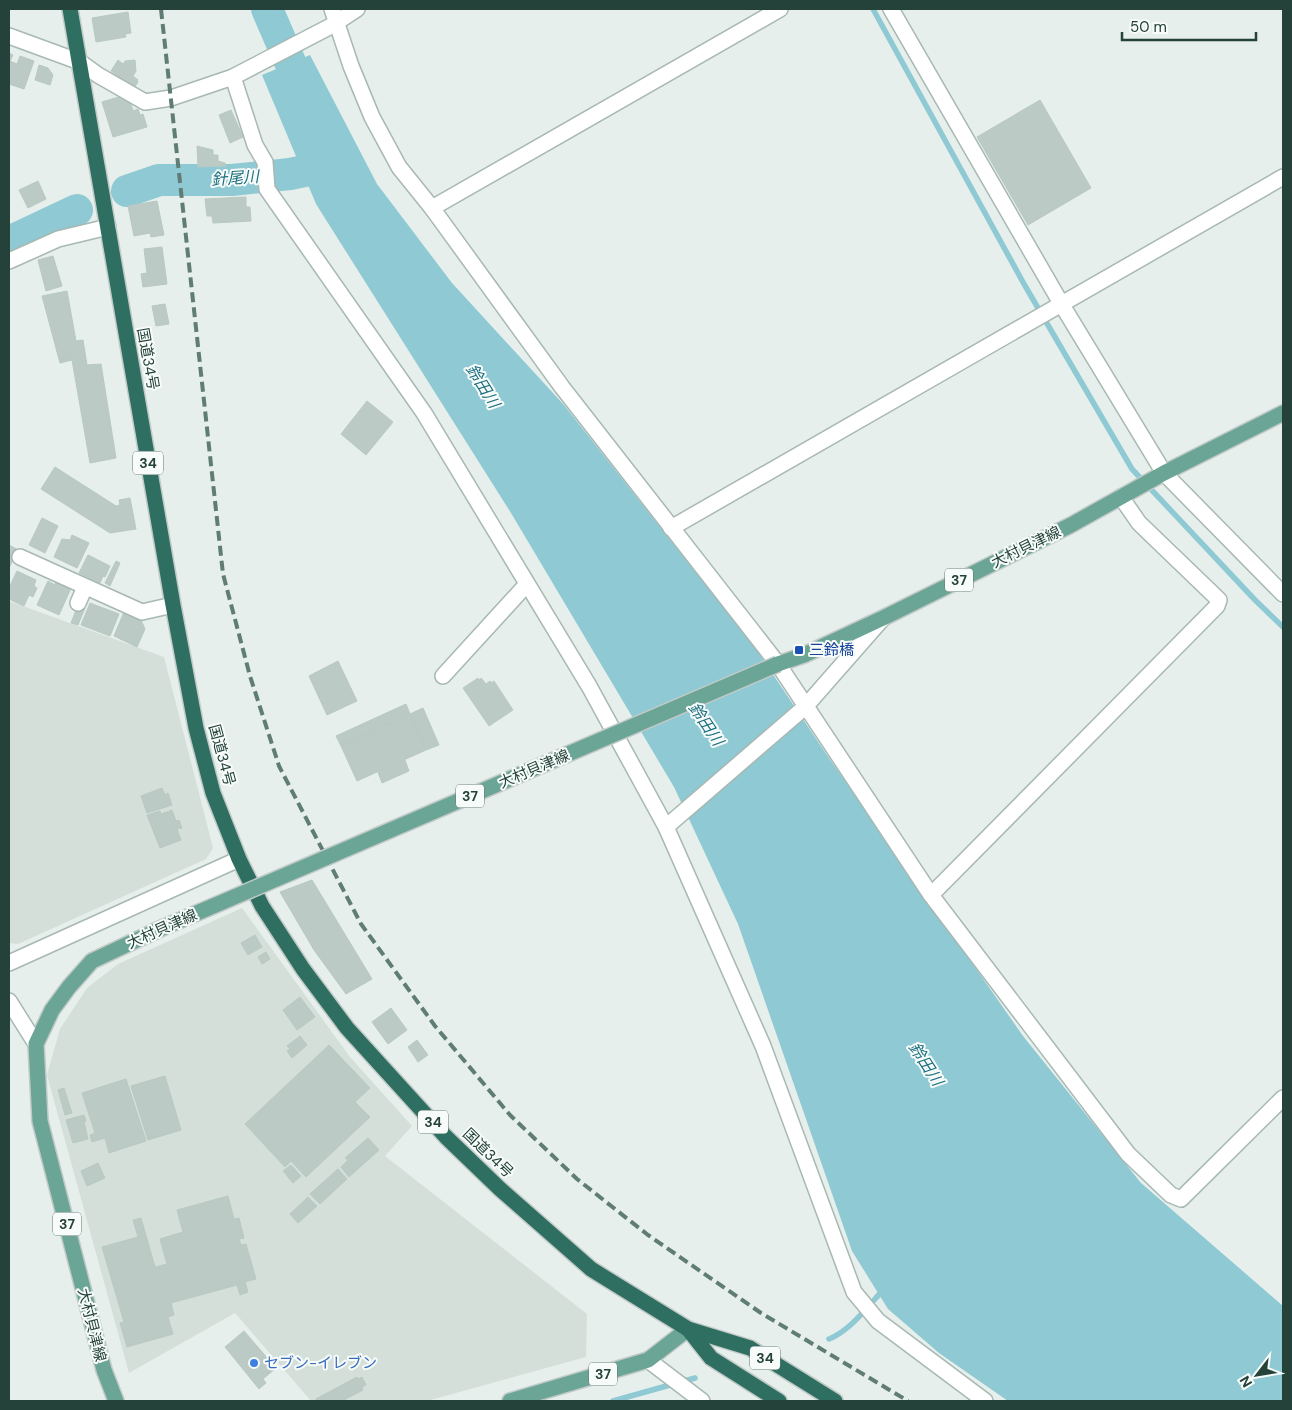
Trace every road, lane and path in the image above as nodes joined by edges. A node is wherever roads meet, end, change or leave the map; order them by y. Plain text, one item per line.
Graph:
1 (70, 9) edge
2 (357, 9) edge
3 (780, 9) edge
4 (891, 9) edge
5 (334, 19) edge
6 (9, 36) edge
7 (80, 62) junction
8 (236, 75) junction
9 (1283, 177) edge
10 (432, 208) junction
11 (108, 227) junction
12 (9, 261) edge
13 (1060, 306) junction
14 (1283, 413) edge
15 (1162, 475) junction
16 (1121, 497) junction
17 (671, 528) junction
18 (20, 557) dead end
19 (527, 584) junction
20 (85, 587) junction
21 (1283, 594) edge
22 (78, 603) dead end
23 (173, 606) junction
24 (883, 618) junction
25 (778, 664) junction
26 (443, 676) dead end
27 (801, 710) junction
28 (666, 827) junction
29 (239, 859) junction
30 (931, 895) junction
31 (9, 963) edge
32 (9, 1001) edge
33 (36, 1044) junction
34 (1283, 1098) edge
35 (688, 1329) junction
36 (648, 1360) junction
37 (696, 1396) edge
38 (116, 1401) edge
39 (510, 1401) edge
40 (779, 1401) edge
41 (835, 1401) edge
42 (985, 1401) edge

1 - 7 highway, 国道34号 / 34
2 - 5 street
3 - 10 street
4 - 13 street
5 - 8 street
5 - 10 street
6 - 7 street
7 - 8 street
7 - 11 highway, 国道34号 / 34
8 - 19 street
9 - 13 street
10 - 17 street
11 - 12 street
11 - 23 highway, 国道34号 / 34
13 - 15 street
13 - 17 street
14 - 15 main road, 大村貝津線 / 37
15 - 16 main road, 大村貝津線 / 37
15 - 21 street
16 - 24 main road, 大村貝津線 / 37
16 - 30 street
17 - 25 street
18 - 20 street
19 - 26 street
19 - 28 street
20 - 22 street
20 - 23 street
23 - 29 highway, 国道34号 / 34
24 - 25 main road, 大村貝津線 / 37
24 - 27 street
25 - 27 street
25 - 33 main road, 大村貝津線 / 37, bridge
27 - 28 street
27 - 30 street
28 - 42 street
29 - 31 street
29 - 35 highway, 国道34号 / 34
30 - 34 street
32 - 33 street
33 - 38 main road, 大村貝津線 / 37
35 - 36 main road, 37
35 - 40 highway, 国道34号 / 34
35 - 41 highway, 国道34号 / 34
36 - 37 street
36 - 39 main road, 37

